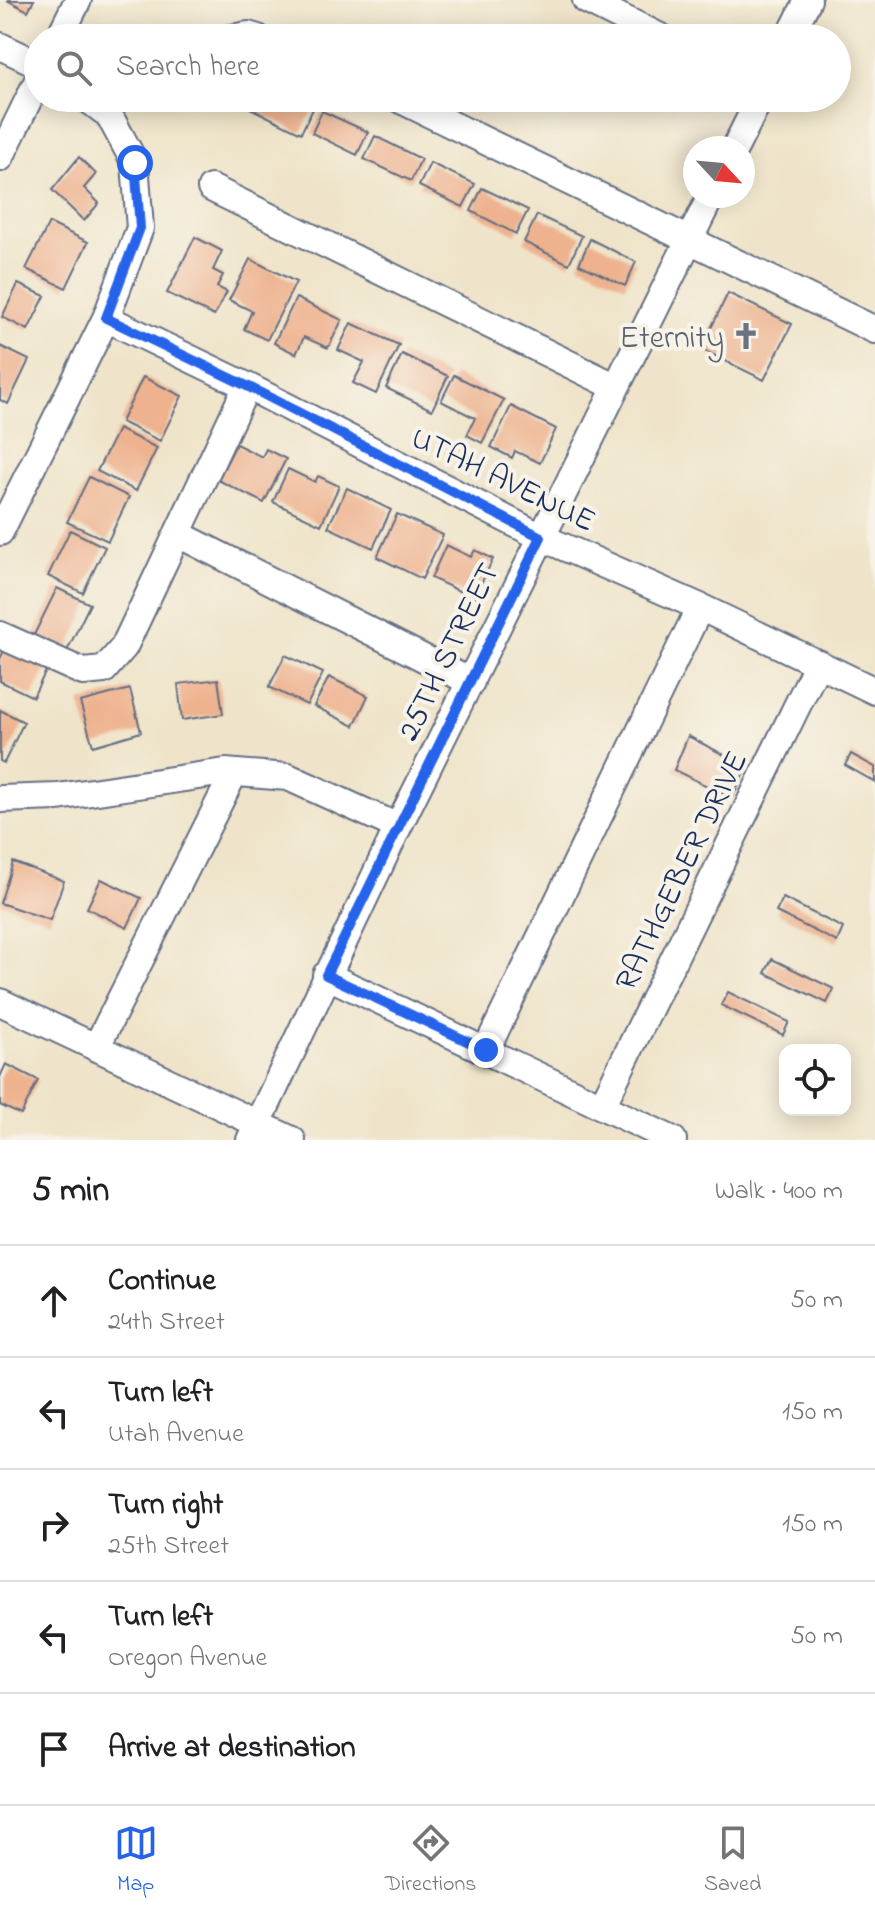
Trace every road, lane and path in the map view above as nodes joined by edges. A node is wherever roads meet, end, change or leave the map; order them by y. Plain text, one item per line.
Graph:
1 (78, 0) edge
2 (586, 0) edge
3 (808, 0) edge
4 (66, 24) edge
5 (634, 24) edge
6 (796, 24) edge
7 (0, 46) edge
8 (24, 57) edge
9 (24, 109) edge
10 (118, 112) edge
11 (426, 112) edge
12 (753, 112) edge
13 (741, 136) edge
14 (0, 158) edge
15 (211, 188) dead end
16 (705, 208) edge
17 (689, 241) junction
18 (106, 318) junction
19 (875, 330) edge
20 (247, 386) junction
21 (616, 387) junction
22 (0, 532) edge
23 (178, 534) junction
24 (541, 537) junction
25 (700, 607) junction
26 (0, 635) edge
27 (818, 663) junction
28 (471, 682) junction
29 (875, 691) edge
30 (234, 773) junction
31 (0, 799) edge
32 (398, 827) junction
33 (326, 975) junction
34 (0, 1002) edge
35 (96, 1048) junction
36 (486, 1050) junction
37 (602, 1106) junction
38 (254, 1132) edge
39 (292, 1140) edge
40 (673, 1140) edge

1 - 4 street
2 - 5 street
3 - 6 street
7 - 8 street
9 - 14 street
10 - 18 street
11 - 17 street
12 - 13 street
15 - 21 street
16 - 17 street, 25TH STREET
17 - 19 street
17 - 21 street, 25TH STREET
18 - 20 street, UTAH AVENUE
18 - 22 street
20 - 23 street
20 - 24 street, UTAH AVENUE
21 - 24 street, 25TH STREET
23 - 26 street
23 - 28 street
24 - 25 street, UTAH AVENUE
24 - 28 street, 25TH STREET
25 - 27 street, UTAH AVENUE
25 - 36 street
27 - 29 street, UTAH AVENUE
27 - 37 street, RATHGEBER DRIVE
28 - 32 street, 25TH STREET
30 - 31 street
30 - 32 street
30 - 35 street
32 - 33 street, 25TH STREET
33 - 36 street
33 - 38 street, 25TH STREET
34 - 35 street
35 - 38 street
36 - 37 street
37 - 40 street
38 - 39 street

